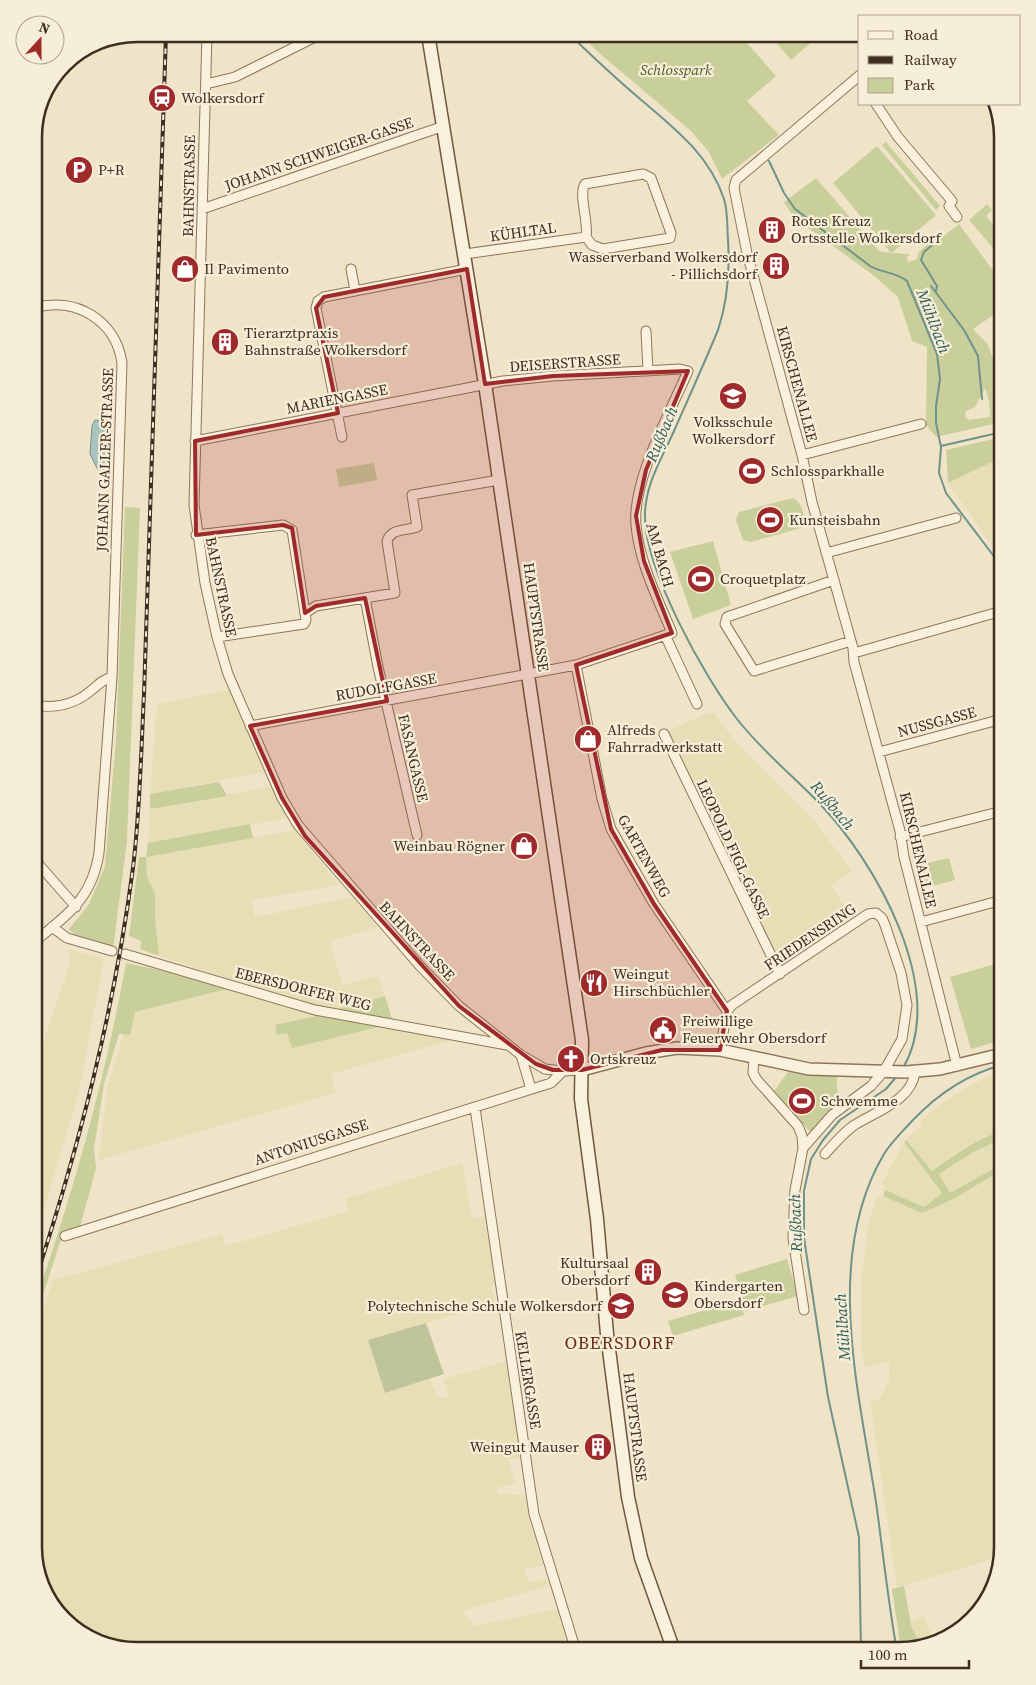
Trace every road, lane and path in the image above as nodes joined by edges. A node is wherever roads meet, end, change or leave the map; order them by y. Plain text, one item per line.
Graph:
1 (207, 43) edge
2 (303, 43) edge
3 (430, 43) edge
4 (858, 80) edge
5 (206, 84) junction
6 (877, 105) edge
7 (444, 126) junction
8 (202, 209) junction
9 (957, 217) dead end
10 (586, 237) junction
11 (465, 254) junction
12 (351, 269) dead end
13 (467, 270) junction
14 (355, 291) junction
15 (43, 307) edge
16 (646, 331) dead end
17 (648, 371) junction
18 (688, 371) joint
19 (485, 384) junction
20 (338, 413) junction
21 (921, 424) dead end
22 (342, 437) dead end
23 (195, 441) junction
24 (802, 455) junction
25 (499, 480) junction
26 (956, 518) dead end
27 (196, 535) junction
28 (826, 553) junction
29 (834, 580) junction
30 (365, 598) junction
31 (305, 613) junction
32 (994, 613) edge
33 (668, 634) junction
34 (217, 637) junction
35 (851, 641) junction
36 (854, 653) junction
37 (576, 666) junction
38 (528, 676) junction
39 (112, 677) junction
40 (386, 701) junction
41 (697, 704) dead end
42 (43, 706) edge
43 (994, 721) edge
44 (250, 726) junction
45 (664, 734) dead end
46 (879, 752) junction
47 (994, 813) edge
48 (417, 835) dead end
49 (900, 837) junction
50 (42, 869) edge
51 (994, 902) edge
52 (76, 908) junction
53 (921, 922) junction
54 (52, 927) junction
55 (42, 935) edge
56 (112, 951) dead end
57 (125, 954) dead end
58 (780, 974) junction
59 (727, 1010) junction
60 (507, 1045) junction
61 (720, 1050) junction
62 (521, 1055) junction
63 (994, 1056) edge
64 (754, 1058) junction
65 (957, 1066) junction
66 (563, 1071) junction
67 (887, 1072) junction
68 (910, 1072) junction
69 (581, 1075) junction
70 (531, 1089) junction
71 (475, 1108) junction
72 (803, 1148) junction
73 (825, 1154) dead end
74 (65, 1236) dead end
75 (804, 1310) dead end
76 (573, 1642) edge
77 (671, 1642) edge

1 - 5 street, BAHNSTRASSE
2 - 5 street
3 - 7 main road, HAUPTSTRASSE
4 - 24 street, KIRSCHENALLEE
5 - 8 street, BAHNSTRASSE
6 - 9 street
7 - 8 street, JOHANN SCHWEIGER-GASSE
7 - 11 main road, HAUPTSTRASSE
8 - 23 street, BAHNSTRASSE
10 - 10 street
10 - 11 street, KÜHLTAL
11 - 13 main road, HAUPTSTRASSE
12 - 14 street
13 - 14 street
13 - 19 main road, HAUPTSTRASSE
14 - 20 street
15 - 39 street, JOHANN GALLER-STRASSE
16 - 17 street
17 - 18 street, DEISERSTRASSE
17 - 19 street, DEISERSTRASSE
18 - 33 street, AM BACH
19 - 20 street, MARIENGASSE
19 - 25 main road, HAUPTSTRASSE
20 - 22 street
20 - 23 street, MARIENGASSE
21 - 24 street
23 - 27 street, BAHNSTRASSE
24 - 28 street, KIRSCHENALLEE
25 - 30 street
25 - 38 main road, HAUPTSTRASSE
26 - 28 street
27 - 31 street
27 - 34 street, BAHNSTRASSE
28 - 29 street, KIRSCHENALLEE
29 - 35 street, KIRSCHENALLEE
29 - 35 street
30 - 31 street
30 - 40 street, FASANGASSE
31 - 34 street
32 - 36 street
33 - 37 street, RUDOLFGASSE
33 - 41 street, AM BACH
34 - 44 street, BAHNSTRASSE
35 - 36 street, KIRSCHENALLEE
36 - 46 street, KIRSCHENALLEE
37 - 38 street, RUDOLFGASSE
37 - 59 street, GARTENWEG
38 - 40 street, RUDOLFGASSE
38 - 69 main road, HAUPTSTRASSE
39 - 42 street
39 - 52 street, JOHANN GALLER-STRASSE
40 - 44 street, RUDOLFGASSE
40 - 48 street, FASANGASSE
43 - 46 street, NUSSGASSE
44 - 60 street, BAHNSTRASSE
45 - 58 street, LEOPOLD FIGL-GASSE
46 - 49 street, KIRSCHENALLEE
47 - 49 street
49 - 53 street, KIRSCHENALLEE
50 - 52 street
51 - 53 street
52 - 54 street, JOHANN GALLER-STRASSE
53 - 65 street, KIRSCHENALLEE
54 - 55 street, JOHANN GALLER-STRASSE
54 - 56 street
57 - 60 street, EBERSDORFER WEG
58 - 59 street, FRIEDENSRING
58 - 67 street, FRIEDENSRING
59 - 61 street
60 - 62 street, BAHNSTRASSE
61 - 64 street
61 - 69 street
62 - 66 street, BAHNSTRASSE
62 - 70 street
63 - 65 street
64 - 67 street
64 - 72 street
65 - 68 street
66 - 69 street, BAHNSTRASSE
66 - 70 street, ANTONIUSGASSE
67 - 68 street
67 - 72 street
68 - 73 street
69 - 77 main road, HAUPTSTRASSE
70 - 71 street, ANTONIUSGASSE
71 - 74 street, ANTONIUSGASSE
71 - 76 street, KELLERGASSE
72 - 75 street

